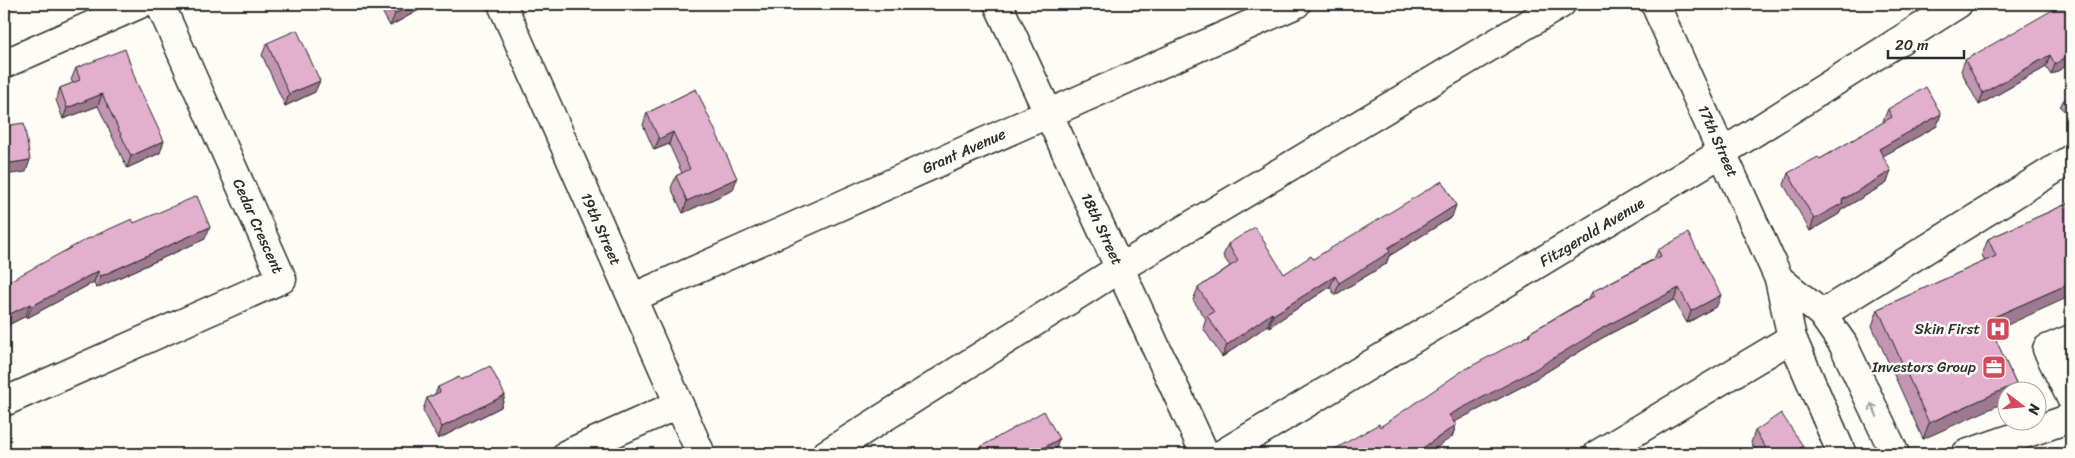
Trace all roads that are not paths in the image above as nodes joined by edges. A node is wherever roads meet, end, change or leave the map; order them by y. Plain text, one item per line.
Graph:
1 (140, 4) edge
2 (160, 4) edge
3 (998, 4) edge
4 (1296, 4) edge
5 (1561, 4) edge
6 (1655, 4) edge
7 (1958, 4) edge
8 (511, 6) edge
9 (4, 64) edge
10 (1049, 113) junction
11 (1723, 152) junction
12 (2071, 158) edge
13 (1120, 268) junction
14 (1779, 279) junction
15 (632, 298) junction
16 (1822, 314) junction
17 (1792, 338) junction
18 (2071, 339) edge
19 (2071, 398) edge
20 (4, 402) edge
21 (679, 404) junction
22 (2071, 418) edge
23 (567, 454) edge
24 (701, 454) edge
25 (826, 454) edge
26 (1205, 454) edge
27 (1222, 454) edge
28 (1598, 454) edge
29 (1842, 454) edge
30 (1895, 454) edge
31 (1966, 454) edge

1 - 9 street
2 - 20 street, Cedar Crescent
3 - 10 street, 18th Street
4 - 10 street, Grant Avenue
5 - 13 street
6 - 11 street, 17th Street
7 - 11 street, Fitzgerald Avenue
8 - 15 street, 19th Street
10 - 13 street, 18th Street
10 - 15 street, Grant Avenue
11 - 14 street, 17th Street
11 - 27 street, Fitzgerald Avenue
12 - 16 street
13 - 25 street
13 - 26 street, 18th Street
14 - 16 street, 17th Street
14 - 17 street, 17th Street
15 - 21 street, 19th Street
30 -> 16 street, 17th Street
17 - 28 street
17 - 29 street, 17th Street
18 - 19 street
21 - 23 street
21 - 24 street, 19th Street
22 - 31 street

